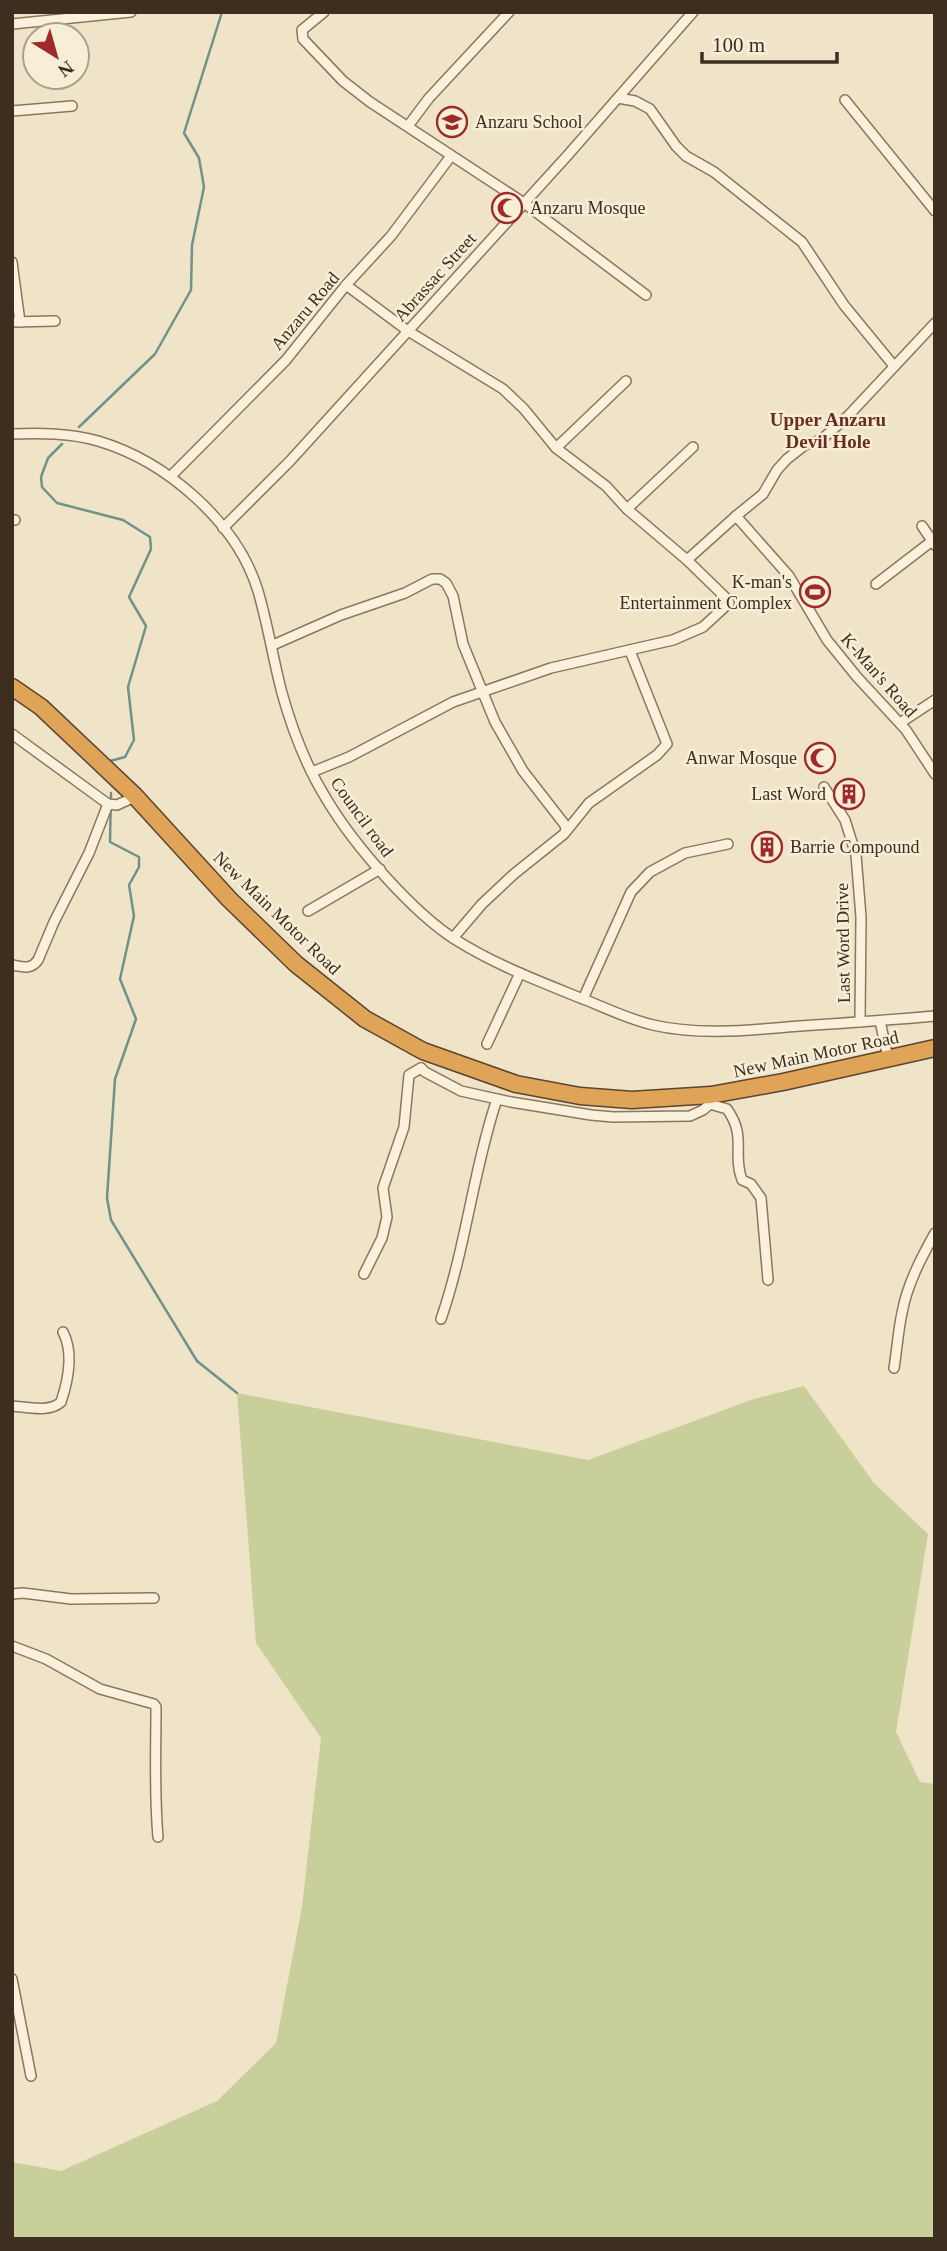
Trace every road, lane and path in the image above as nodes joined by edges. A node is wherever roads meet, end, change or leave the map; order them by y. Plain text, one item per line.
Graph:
1 (131, 12) edge
2 (324, 12) edge
3 (509, 12) edge
4 (693, 12) edge
5 (12, 24) edge
6 (618, 98) junction
7 (845, 100) dead end
8 (72, 106) dead end
9 (12, 111) edge
10 (408, 126) junction
11 (451, 156) junction
12 (524, 203) junction
13 (935, 211) edge
14 (12, 262) edge
15 (346, 285) junction
16 (646, 295) dead end
17 (55, 321) dead end
18 (16, 322) edge
19 (935, 323) edge
20 (408, 331) junction
21 (894, 366) junction
22 (626, 380) dead end
23 (12, 434) edge
24 (556, 447) junction
25 (693, 447) dead end
26 (171, 476) junction
27 (626, 509) junction
28 (737, 516) junction
29 (922, 526) dead end
30 (223, 528) junction
31 (933, 543) edge
32 (687, 560) junction
33 (876, 584) dead end
34 (273, 645) junction
35 (629, 651) junction
36 (12, 687) edge
37 (482, 692) junction
38 (12, 696) edge
39 (935, 700) edge
40 (900, 723) junction
41 (12, 734) edge
42 (312, 772) junction
43 (935, 774) edge
44 (824, 787) dead end
45 (128, 800) junction
46 (108, 804) junction
47 (566, 830) junction
48 (728, 844) dead end
49 (380, 869) junction
50 (308, 911) dead end
51 (453, 938) junction
52 (12, 965) edge
53 (520, 973) junction
54 (583, 999) junction
55 (935, 1016) edge
56 (880, 1021) junction
57 (860, 1022) junction
58 (487, 1044) dead end
59 (935, 1048) edge
60 (935, 1056) edge
61 (888, 1058) junction
62 (421, 1063) junction
63 (497, 1099) junction
64 (710, 1103) junction
65 (934, 1236) edge
66 (364, 1274) dead end
67 (768, 1280) dead end
68 (441, 1319) dead end
69 (63, 1332) dead end
70 (894, 1367) dead end
71 (12, 1406) edge
72 (12, 1594) edge
73 (154, 1598) dead end
74 (12, 1646) edge
75 (158, 1837) dead end
76 (12, 1979) edge
77 (31, 2076) dead end

1 - 5 street
2 - 10 street
3 - 10 street
4 - 6 street, Abrassac Street
6 - 12 street, Abrassac Street
6 - 21 street
7 - 13 street
8 - 9 street
10 - 11 street
11 - 12 street
11 - 15 street, Anzaru Road
12 - 16 street
12 - 20 street, Abrassac Street
14 - 18 street
15 - 20 street
15 - 26 street, Anzaru Road
17 - 18 street
19 - 21 street
20 - 24 street
20 - 30 street, Abrassac Street
21 - 28 street
22 - 24 street
23 - 26 street, Council road
24 - 27 street
25 - 27 street
26 - 30 street, Council road
27 - 32 street
28 - 32 street
28 - 40 street, K-Man's Road
29 - 31 street
30 - 34 street, Council road
31 - 33 street
32 - 35 street
34 - 37 street
34 - 42 street, Council road
35 - 37 street
35 - 47 street
36 - 61 highway, New Main Motor Road
37 - 42 street
37 - 47 street
38 - 45 highway, New Main Motor Road
39 - 40 street
40 - 43 street, K-Man's Road
41 - 46 street
42 - 49 street, Council road
44 - 57 street, Last Word Drive
45 - 46 street
45 - 62 highway, New Main Motor Road
46 - 52 street
47 - 51 street
48 - 54 street
49 - 50 street
49 - 51 street, Council road
51 - 53 street, Council road
53 - 54 street, Council road
53 - 58 street
54 - 57 street, Council road
55 - 56 street
56 - 57 street
56 - 61 street
59 - 61 highway, New Main Motor Road
60 - 64 highway, New Main Motor Road
62 - 63 street
62 - 64 highway, New Main Motor Road
62 - 66 street
63 - 64 street
63 - 68 street
64 - 67 street
65 - 70 street
69 - 71 street
72 - 73 street
74 - 75 street
76 - 77 street

